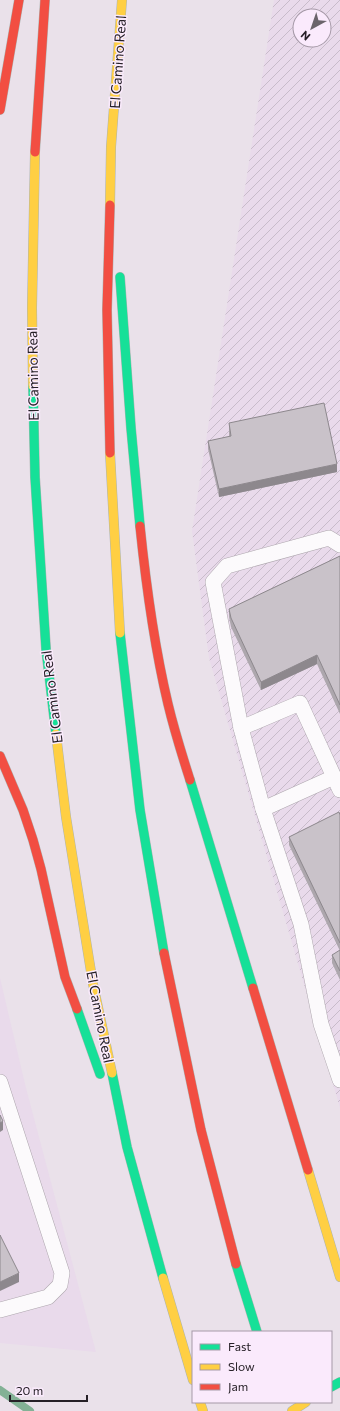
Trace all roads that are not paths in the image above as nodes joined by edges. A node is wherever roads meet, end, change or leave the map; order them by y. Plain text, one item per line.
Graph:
1 (19, 0) edge
2 (45, 0) edge
3 (122, 0) edge
4 (0, 110) edge
5 (111, 147) junction
6 (118, 242) dead end
7 (120, 266) dead end
8 (340, 545) edge
9 (241, 728) junction
10 (0, 756) edge
11 (337, 783) edge
12 (263, 809) junction
13 (340, 1080) edge
14 (0, 1082) edge
15 (127, 1147) junction
16 (340, 1277) edge
17 (0, 1310) edge
18 (257, 1331) edge
19 (192, 1377) edge
20 (304, 1403) edge
21 (292, 1411) edge

1 - 4 highway
2 - 15 highway, El Camino Real
3 - 5 highway, El Camino Real
5 - 6 highway
5 - 18 highway, El Camino Real
7 - 16 highway
8 - 9 lane
9 - 11 lane
9 - 12 lane
10 - 15 highway
11 - 12 lane
12 - 13 lane
14 - 17 lane
15 - 19 highway, El Camino Real
20 - 21 highway

